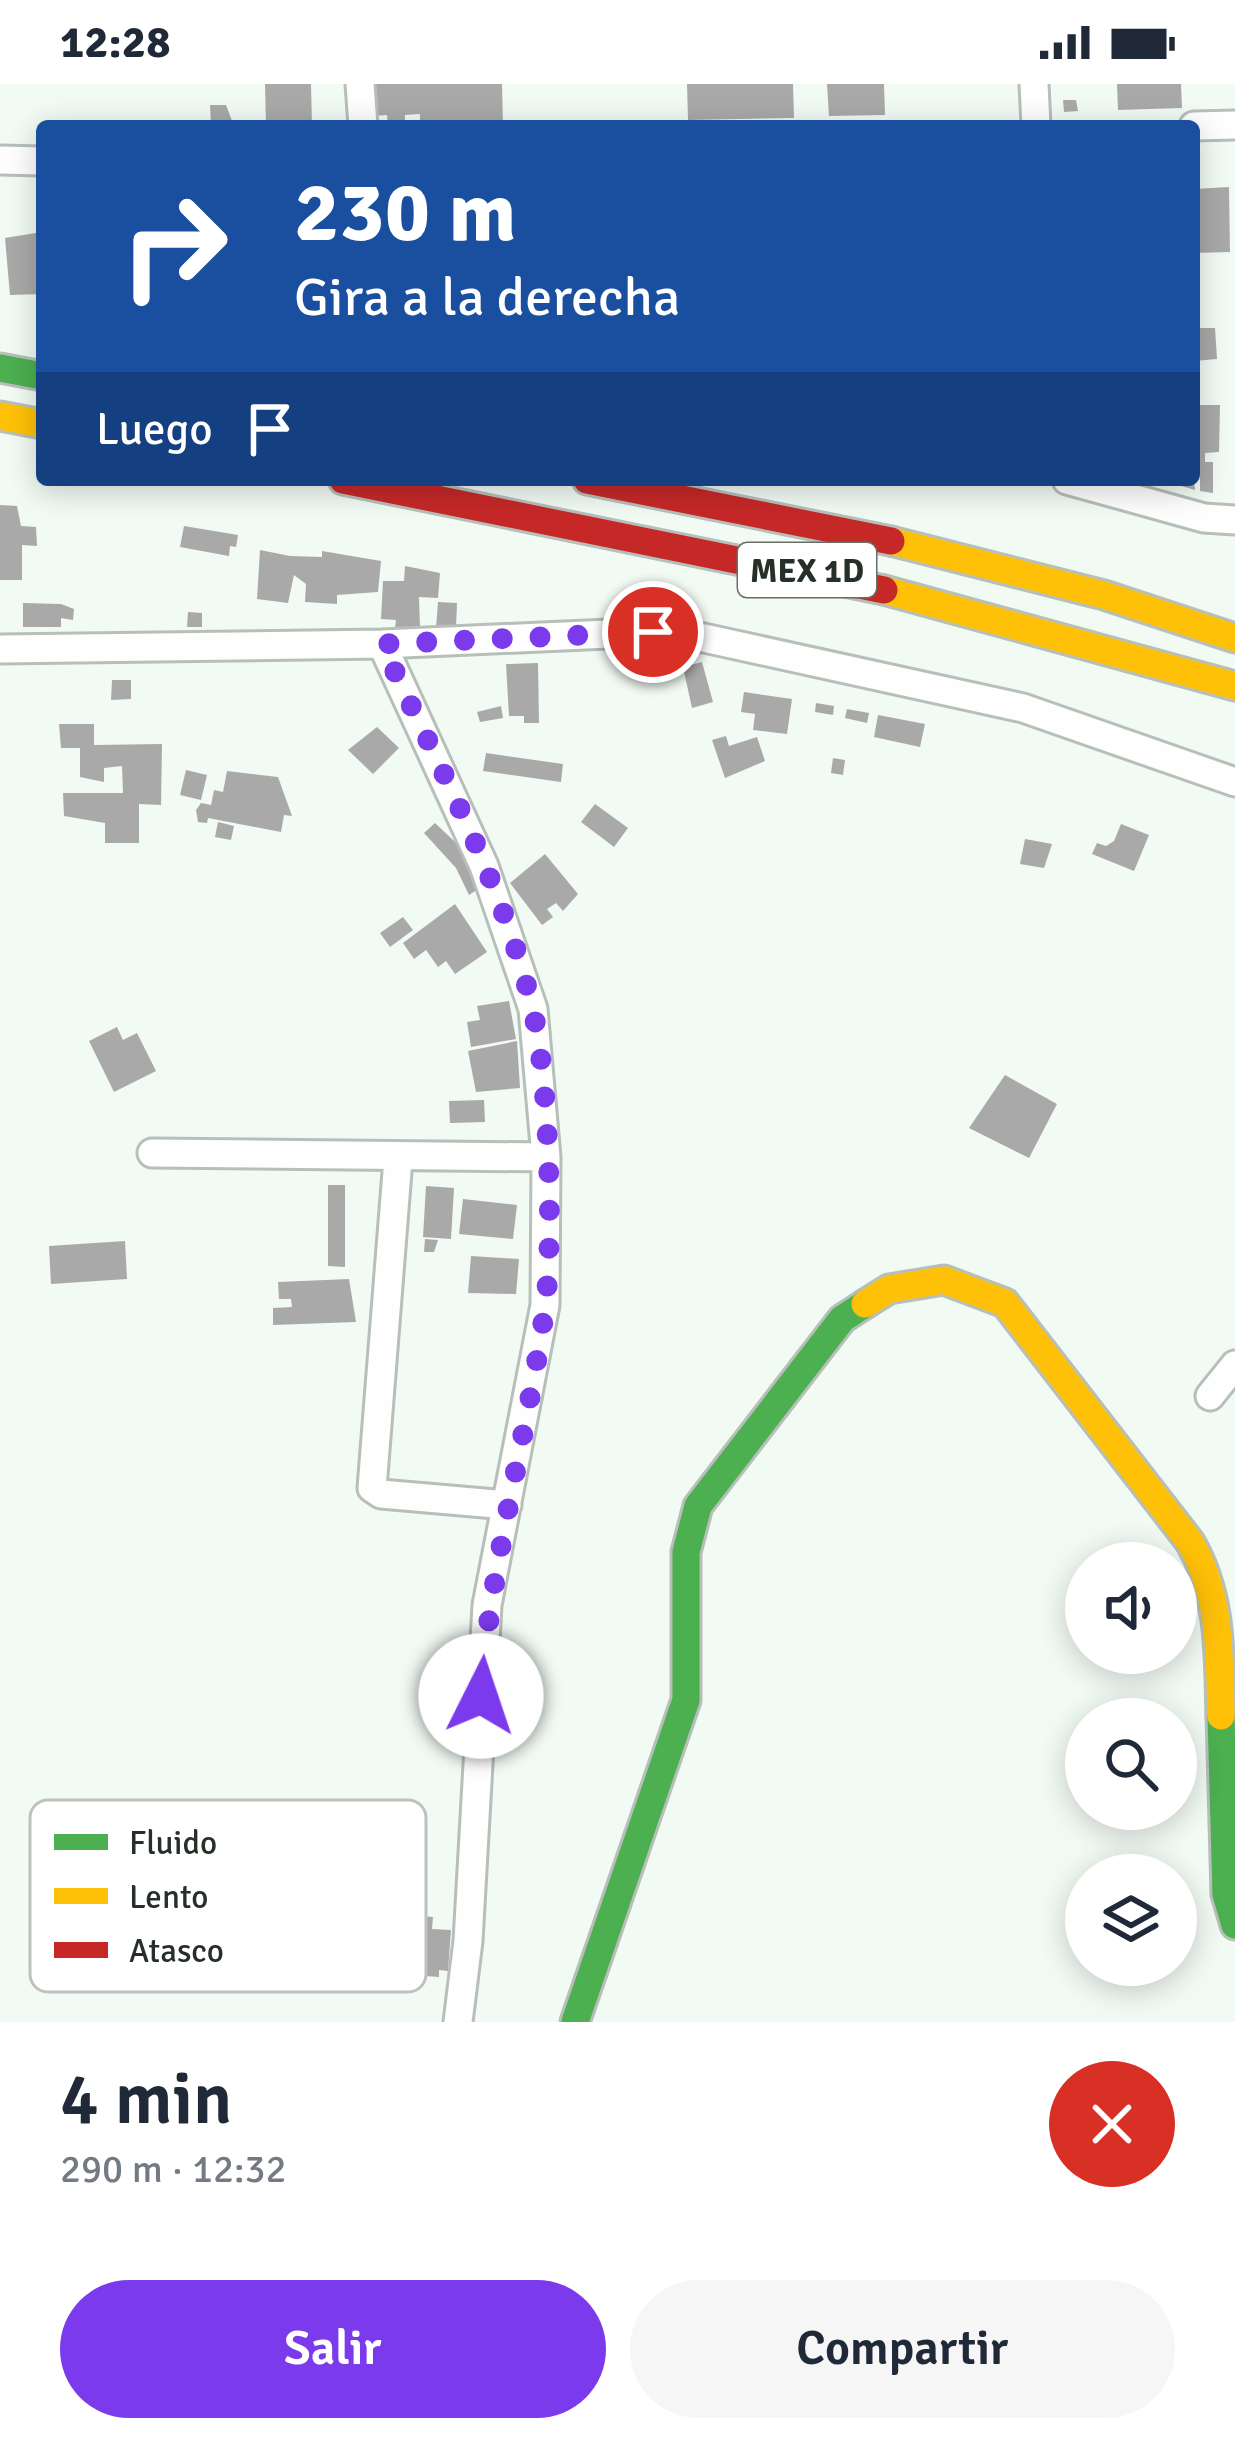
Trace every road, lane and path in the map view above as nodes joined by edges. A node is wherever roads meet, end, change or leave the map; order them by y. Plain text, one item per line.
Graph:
1 (360, 84) edge
2 (1034, 84) edge
3 (363, 120) edge
4 (1036, 120) edge
5 (1235, 124) edge
6 (1200, 126) edge
7 (0, 160) edge
8 (36, 160) edge
9 (0, 368) edge
10 (36, 375) edge
11 (0, 416) edge
12 (36, 423) edge
13 (374, 486) edge
14 (617, 486) edge
15 (1089, 486) edge
16 (1235, 520) edge
17 (1235, 638) edge
18 (382, 644) junction
19 (0, 649) edge
20 (1235, 686) edge
21 (1235, 782) edge
22 (152, 1154) dead end
23 (547, 1157) junction
24 (398, 1160) junction
25 (1235, 1365) edge
26 (1210, 1396) dead end
27 (507, 1504) junction
28 (1235, 1924) edge
29 (458, 2022) edge
30 (575, 2022) edge

1 - 3 street
2 - 4 street
5 - 6 street
7 - 8 street
9 - 10 main road
11 - 12 main road
13 - 20 main road, MEX 1D
14 - 17 main road, MEX 1D
15 - 16 street
18 - 19 street
18 - 21 street
18 - 23 street
22 - 24 street
23 - 24 street
23 - 27 street
24 - 27 street
25 - 26 street
27 - 29 street
28 - 30 main road

